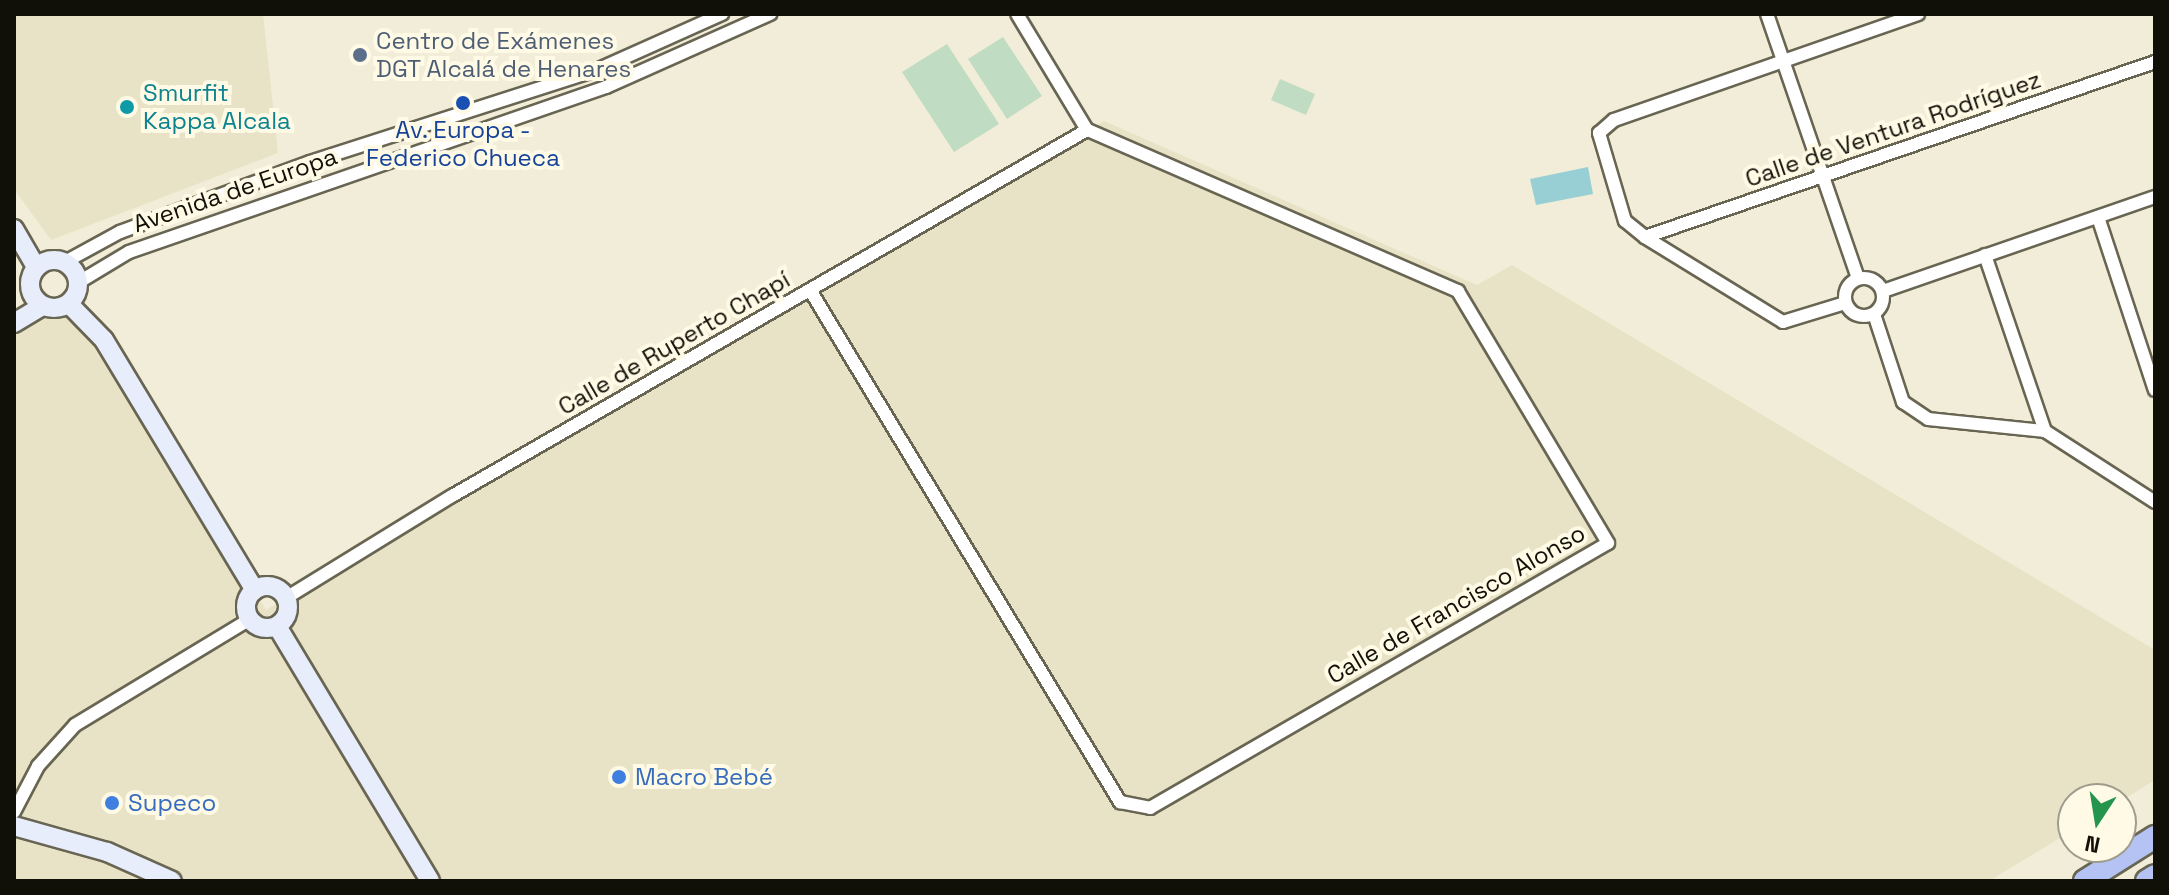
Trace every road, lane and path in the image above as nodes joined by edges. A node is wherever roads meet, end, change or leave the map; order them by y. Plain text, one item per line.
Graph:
1 (722, 14) edge
2 (770, 14) edge
3 (1017, 14) edge
4 (1767, 14) edge
5 (1918, 14) edge
6 (1782, 60) junction
7 (2155, 62) edge
8 (1087, 130) junction
9 (1821, 177) junction
10 (2155, 197) edge
11 (2098, 217) junction
12 (14, 229) edge
13 (1645, 237) junction
14 (1985, 255) junction
15 (65, 262) junction
16 (36, 267) junction
17 (1858, 278) junction
18 (79, 282) junction
19 (30, 285) junction
20 (810, 290) junction
21 (1883, 291) junction
22 (14, 298) edge
23 (1845, 303) junction
24 (69, 304) junction
25 (42, 306) junction
26 (1874, 314) junction
27 (14, 323) edge
28 (2155, 390) edge
29 (2045, 431) junction
30 (2155, 502) edge
31 (255, 590) junction
32 (286, 598) junction
33 (250, 619) junction
34 (277, 626) junction
35 (14, 812) edge
36 (14, 826) edge
37 (2155, 837) edge
38 (2155, 876) edge
39 (172, 881) edge
40 (430, 881) edge
41 (2085, 881) edge
42 (2147, 881) edge

1 - 15 street, Avenida de Europa
2 - 18 street, Avenida de Europa
3 - 8 street
4 - 6 street
5 - 6 street
6 - 9 street
6 - 13 street
7 - 9 street, Calle de Ventura Rodríguez
8 - 20 street, Calle de Ruperto Chapí
8 - 20 street, Calle de Francisco Alonso
9 - 13 street, Calle de Ventura Rodríguez
9 - 17 street
10 - 11 street
11 - 14 street
11 - 28 street
12 - 16 street
13 - 23 street
14 - 21 street
14 - 29 street
15 - 16 street
15 - 18 street
16 - 19 street
17 - 21 street
17 - 23 street
18 - 24 street
19 - 22 street
19 - 25 street
20 - 32 street, Calle de Ruperto Chapí
21 - 26 street
23 - 26 street
24 - 25 street
24 - 31 street
25 - 27 street
26 - 29 street
29 - 30 street
31 - 32 street
31 - 33 street
32 - 34 street
33 - 34 street
33 - 35 street
34 - 40 street
36 - 39 street
37 - 41 highway
38 - 42 highway

